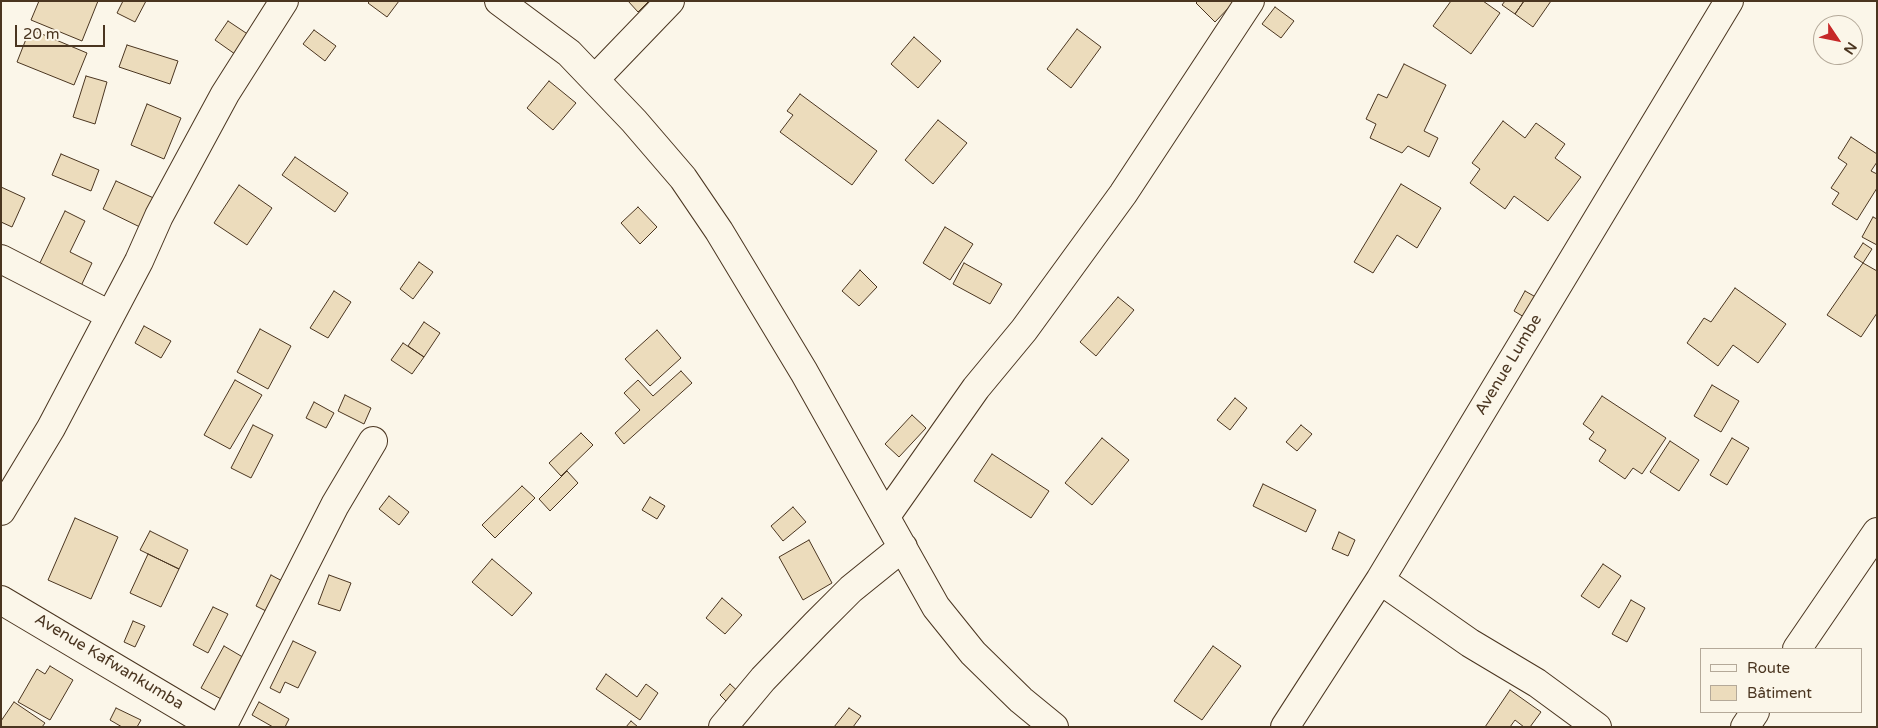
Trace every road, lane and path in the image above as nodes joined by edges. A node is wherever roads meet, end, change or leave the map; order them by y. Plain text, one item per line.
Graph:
1 (284, 1) edge
2 (499, 1) edge
3 (670, 1) edge
4 (1250, 1) edge
5 (1729, 1) edge
6 (595, 79) junction
7 (1, 259) edge
8 (110, 315) junction
9 (373, 441) dead end
10 (1, 511) edge
11 (886, 516) junction
12 (1877, 532) edge
13 (903, 547) junction
14 (1380, 580) junction
15 (1, 600) edge
16 (1798, 648) edge
17 (1754, 713) edge
18 (215, 727) edge
19 (222, 727) edge
20 (723, 727) edge
21 (1054, 727) edge
22 (1285, 727) edge
23 (1597, 727) edge
24 (1745, 727) edge

1 - 8 street
2 - 6 street
3 - 6 street
4 - 11 street
5 - 14 street, Avenue Lumbe
6 - 11 street
7 - 8 street
8 - 10 street
9 - 19 street
11 - 13 street
12 - 16 street
13 - 20 street
13 - 21 street
14 - 22 street, Avenue Lumbe
14 - 23 street
15 - 18 street, Avenue Kafwankumba
17 - 24 street

